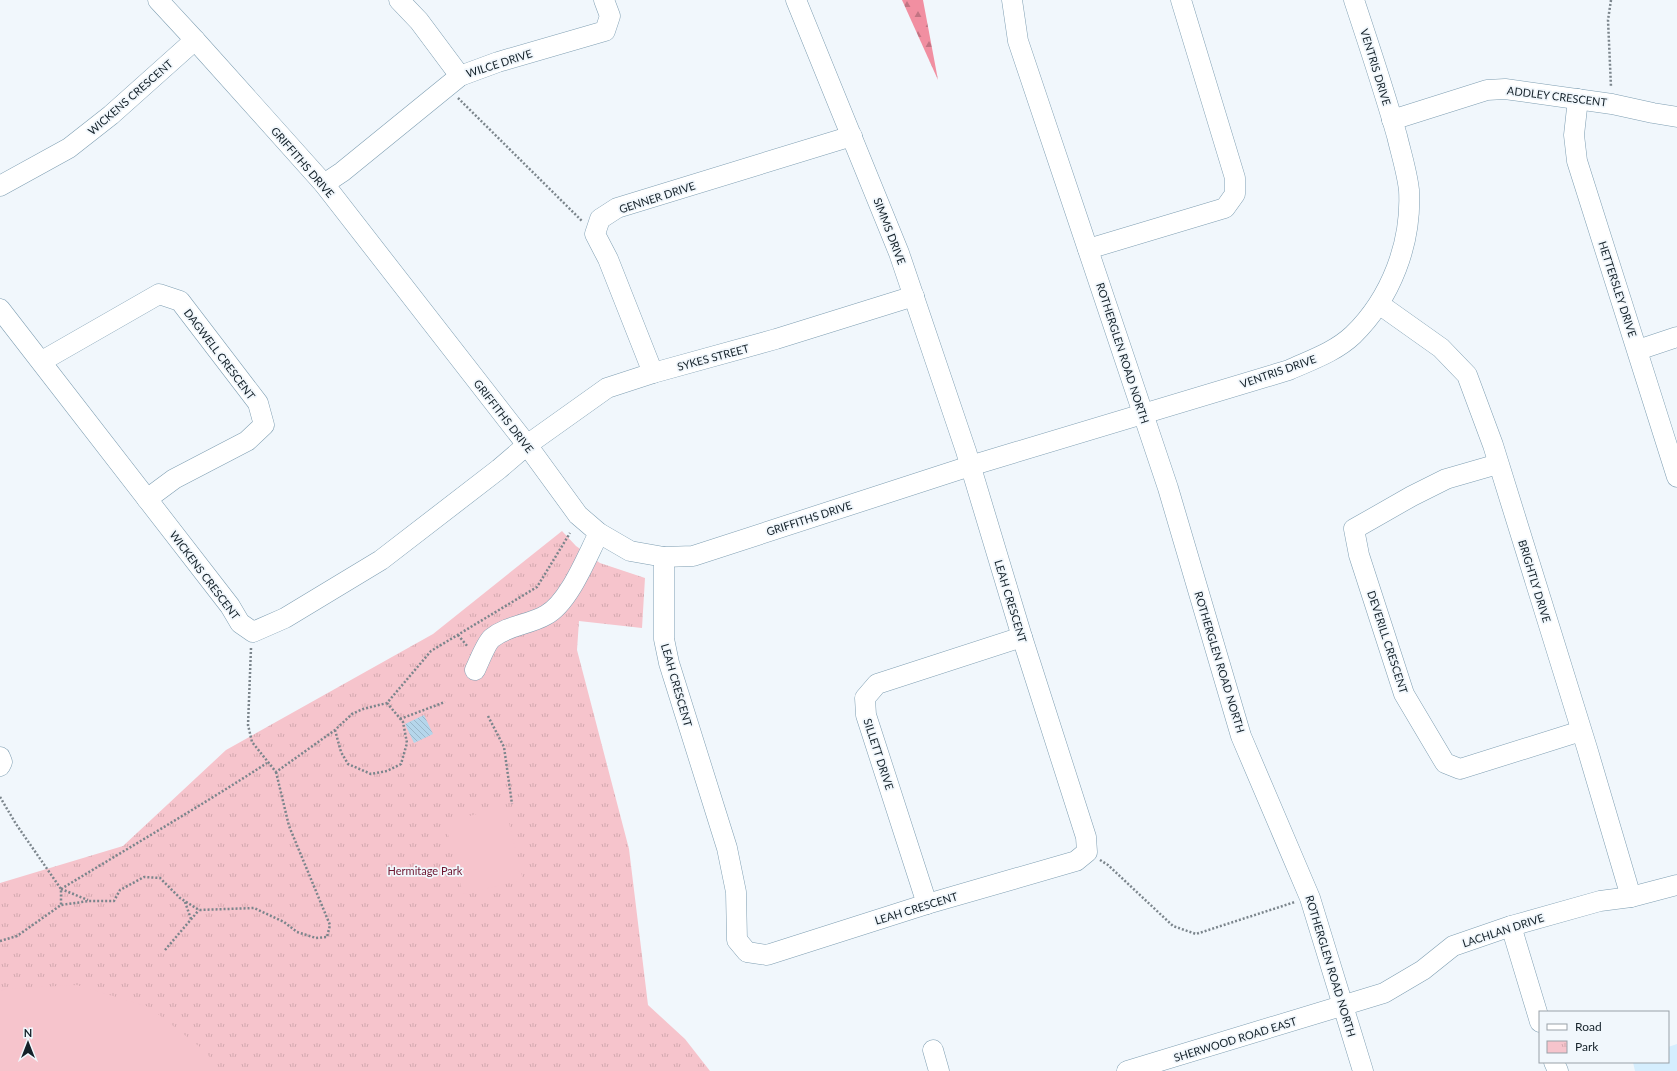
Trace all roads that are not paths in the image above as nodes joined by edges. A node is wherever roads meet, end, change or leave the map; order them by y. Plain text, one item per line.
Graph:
1 (158, 0) edge
2 (399, 0) edge
3 (604, 0) edge
4 (796, 0) edge
5 (1012, 0) edge
6 (1181, 0) edge
7 (1354, 0) edge
8 (195, 40) junction
9 (454, 82) junction
10 (1578, 99) junction
11 (1677, 117) edge
12 (1392, 120) junction
13 (852, 136) junction
14 (324, 184) junction
15 (0, 186) edge
16 (1088, 250) junction
17 (914, 296) junction
18 (1380, 304) junction
19 (0, 309) edge
20 (1677, 337) edge
21 (1638, 350) junction
22 (42, 361) junction
23 (653, 373) junction
24 (1143, 415) junction
25 (527, 445) junction
26 (1498, 464) junction
27 (970, 466) junction
28 (1677, 477) edge
29 (147, 499) junction
30 (599, 533) junction
31 (664, 557) junction
32 (1022, 638) junction
33 (475, 670) dead end
34 (1581, 731) junction
35 (0, 757) edge
36 (0, 766) edge
37 (1677, 885) edge
38 (1631, 897) junction
39 (927, 904) junction
40 (1511, 926) junction
41 (1343, 1006) junction
42 (1539, 1019) edge
43 (932, 1050) dead end
44 (939, 1071) edge
45 (1127, 1071) edge
46 (1363, 1071) edge

1 - 8 street, GRIFFITHS DRIVE
2 - 9 street
3 - 9 street, WILCE DRIVE
4 - 13 street, SIMMS DRIVE
5 - 16 street, ROTHERGLEN ROAD NORTH
6 - 16 street
7 - 12 street, VENTRIS DRIVE
8 - 14 street, GRIFFITHS DRIVE
8 - 15 street, WICKENS CRESCENT
9 - 14 street, WILCE DRIVE
10 - 11 street, ADDLEY CRESCENT
10 - 12 street, ADDLEY CRESCENT
10 - 21 street, HETTERSLEY DRIVE
12 - 18 street, VENTRIS DRIVE
13 - 17 street, SIMMS DRIVE
13 - 23 street, GENNER DRIVE
14 - 25 street, GRIFFITHS DRIVE
16 - 24 street, ROTHERGLEN ROAD NORTH
17 - 23 street, SYKES STREET
17 - 27 street, SIMMS DRIVE
18 - 24 street, VENTRIS DRIVE
18 - 26 street, BRIGHTLY DRIVE
19 - 22 street, WICKENS CRESCENT
20 - 21 street
21 - 28 street, HETTERSLEY DRIVE
22 - 29 street, WICKENS CRESCENT
22 - 29 street, DAGWELL CRESCENT
23 - 25 street, SYKES STREET
24 - 27 street, VENTRIS DRIVE
24 - 41 street, ROTHERGLEN ROAD NORTH
25 - 29 street, WICKENS CRESCENT
25 - 30 street, GRIFFITHS DRIVE
26 - 34 street, BRIGHTLY DRIVE
26 - 34 street, DEVERILL CRESCENT
27 - 31 street, GRIFFITHS DRIVE
27 - 32 street, LEAH CRESCENT
30 - 31 street, GRIFFITHS DRIVE
30 - 33 street
31 - 39 street, LEAH CRESCENT
32 - 39 street, SILLETT DRIVE
32 - 39 street, LEAH CRESCENT
34 - 38 street, BRIGHTLY DRIVE
35 - 36 street
37 - 38 street, LACHLAN DRIVE
38 - 40 street, LACHLAN DRIVE
40 - 41 street, LACHLAN DRIVE
40 - 42 street
41 - 45 street, SHERWOOD ROAD EAST
41 - 46 street, ROTHERGLEN ROAD NORTH
43 - 44 street

